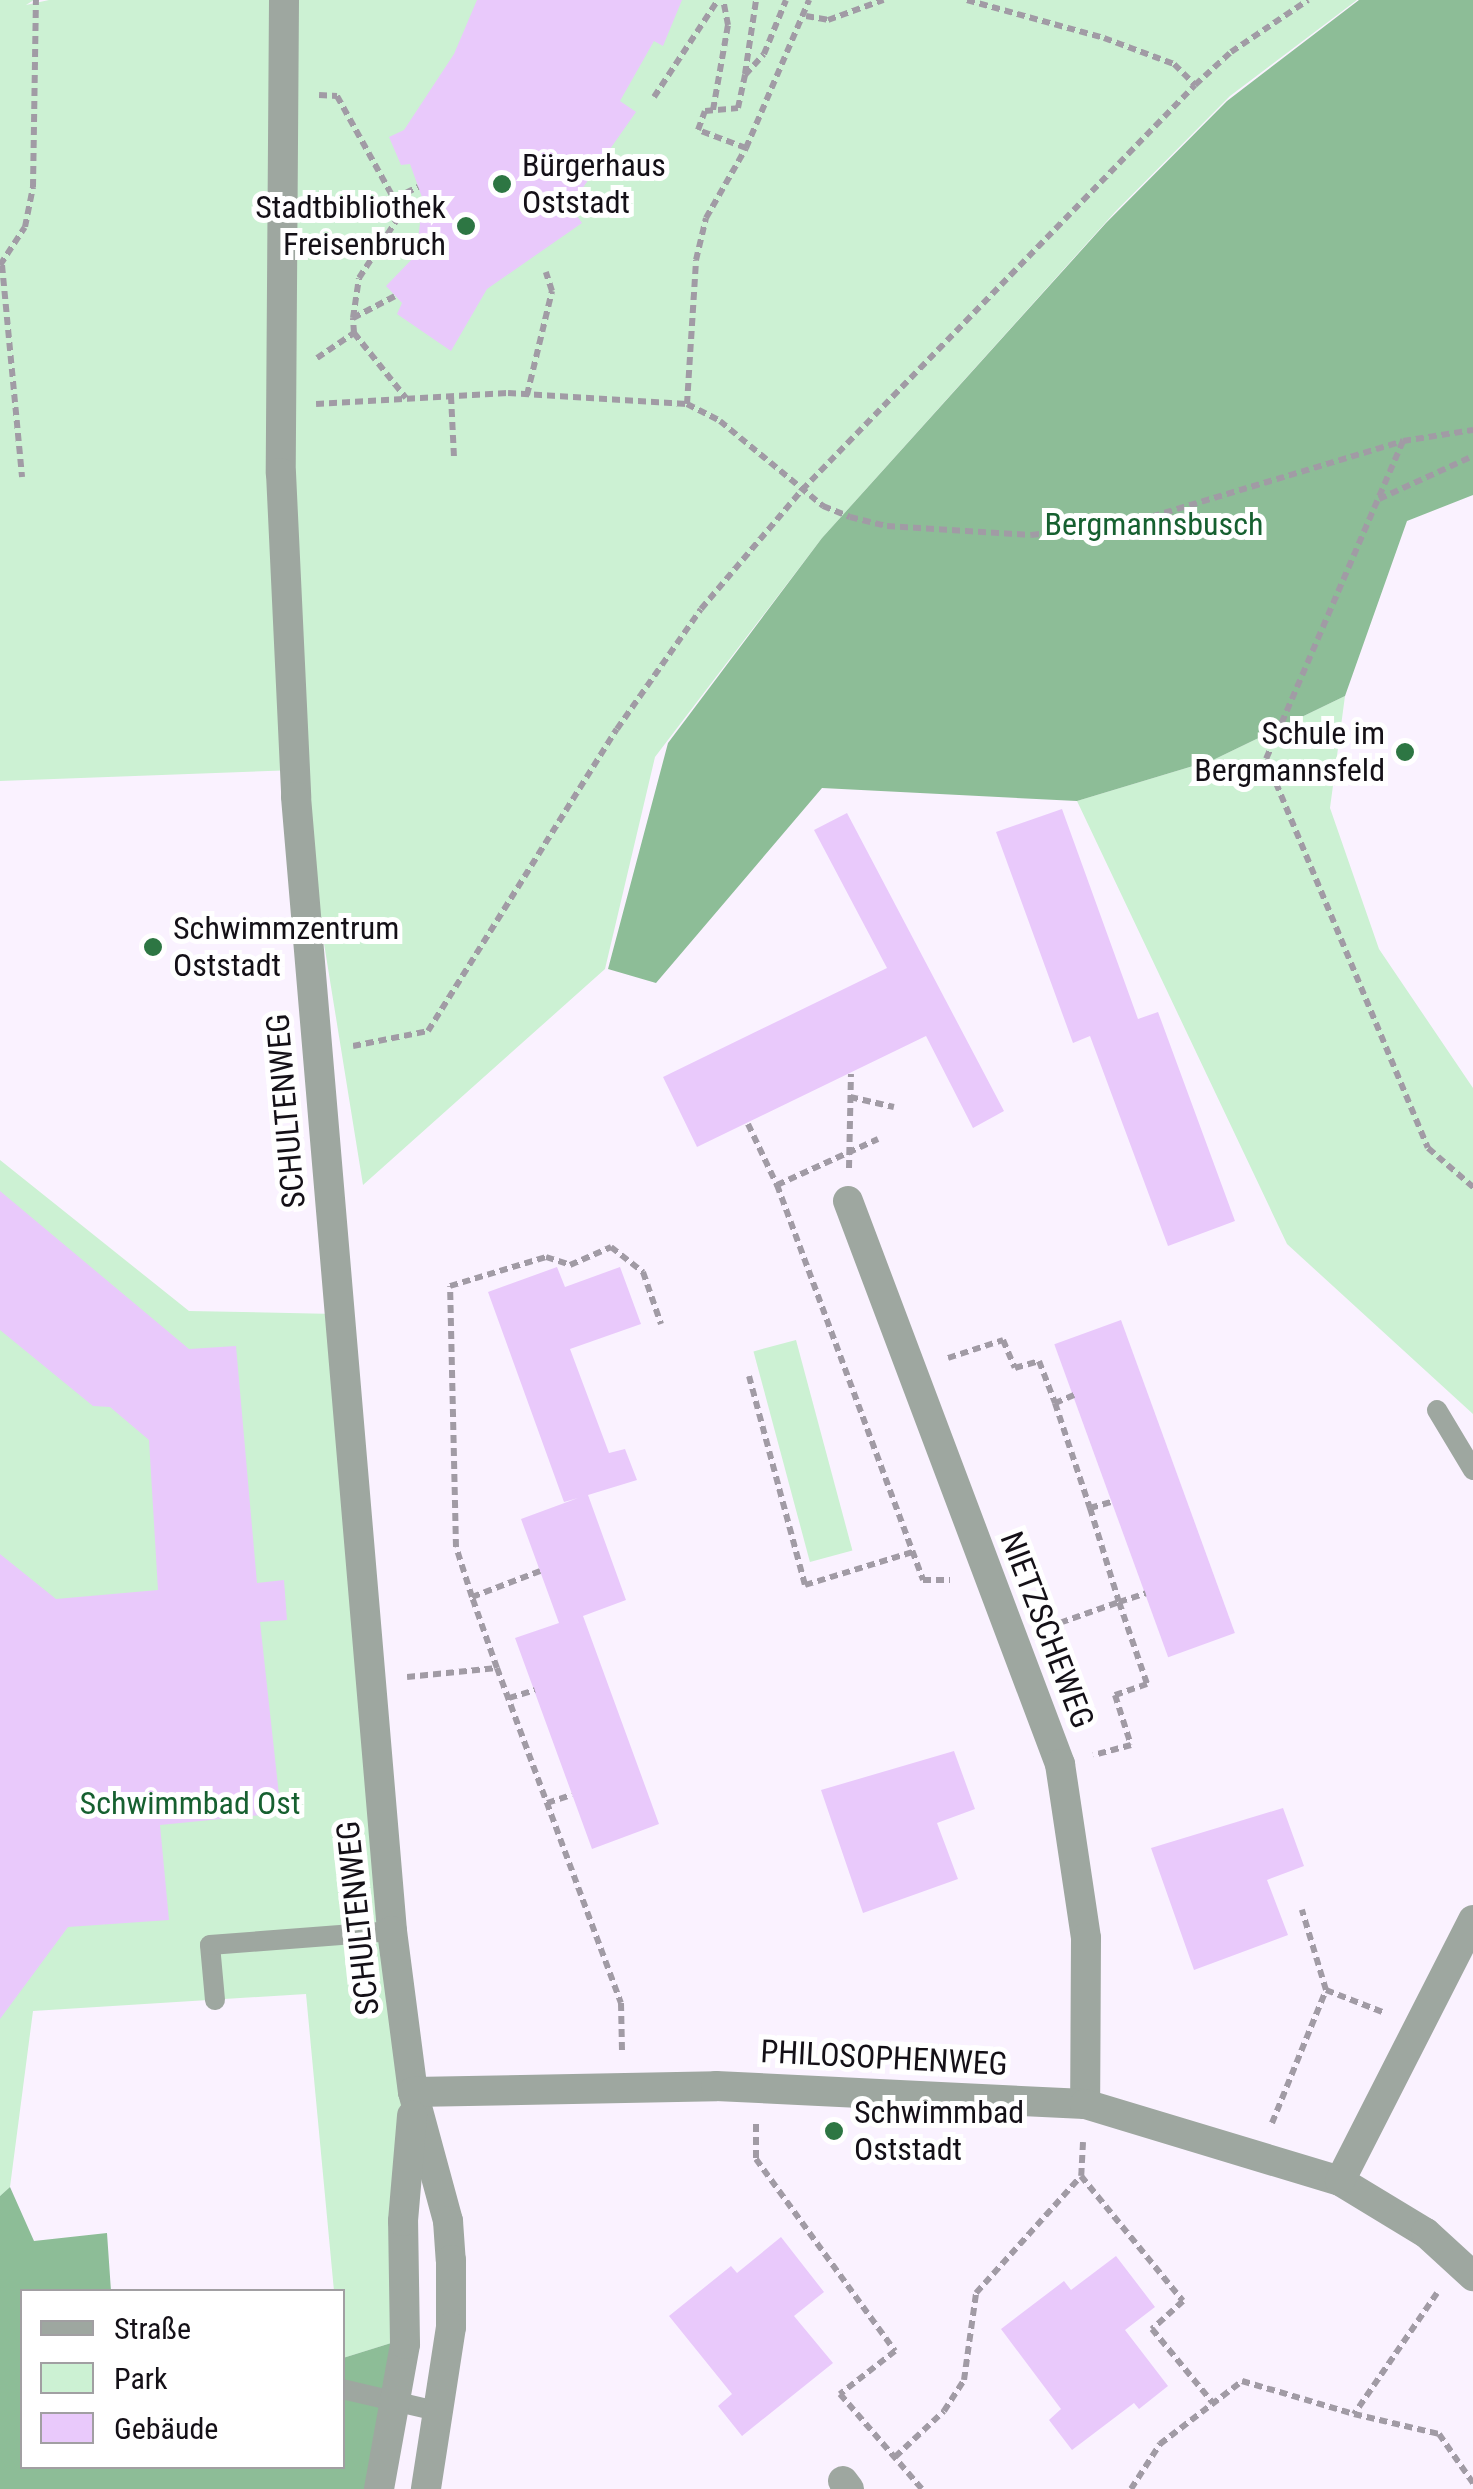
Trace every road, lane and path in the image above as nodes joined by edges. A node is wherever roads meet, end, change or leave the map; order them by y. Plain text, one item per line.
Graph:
1 (36, 0) edge
2 (284, 0) edge
3 (720, 0) edge
4 (756, 0) edge
5 (786, 0) edge
6 (809, 0) edge
7 (883, 0) edge
8 (966, 0) edge
9 (1308, 0) edge
10 (806, 16) junction
11 (745, 75) junction
12 (1196, 85) junction
13 (654, 97) dead end
14 (344, 106) dead end
15 (713, 110) junction
16 (746, 148) junction
17 (418, 187) dead end
18 (394, 200) junction
19 (1, 265) edge
20 (546, 272) dead end
21 (395, 296) dead end
22 (353, 318) junction
23 (354, 333) junction
24 (309, 363) dead end
25 (526, 394) junction
26 (451, 396) junction
27 (406, 399) junction
28 (687, 404) junction
29 (310, 405) dead end
30 (1473, 430) edge
31 (1402, 441) junction
32 (1473, 456) edge
33 (454, 458) dead end
34 (22, 477) dead end
35 (802, 490) junction
36 (1377, 500) junction
37 (317, 1050) junction
38 (851, 1074) dead end
39 (850, 1097) junction
40 (894, 1106) dead end
41 (748, 1124) dead end
42 (878, 1139) dead end
43 (849, 1147) junction
44 (776, 1185) junction
45 (1473, 1187) edge
46 (848, 1201) joint
47 (661, 1324) dead end
48 (912, 1370) junction
49 (749, 1376) dead end
50 (1074, 1395) dead end
51 (1055, 1403) junction
52 (1437, 1410) dead end
53 (1473, 1470) edge
54 (1114, 1501) dead end
55 (1090, 1508) junction
56 (913, 1552) junction
57 (540, 1571) dead end
58 (992, 1580) junction
59 (1146, 1592) dead end
60 (472, 1597) junction
61 (1119, 1602) junction
62 (1014, 1640) junction
63 (498, 1668) junction
64 (370, 1680) junction
65 (535, 1690) dead end
66 (509, 1698) junction
67 (1131, 1744) dead end
68 (572, 1795) dead end
69 (547, 1803) junction
70 (1302, 1910) dead end
71 (1473, 1920) edge
72 (392, 1931) junction
73 (1326, 1990) junction
74 (215, 2000) dead end
75 (1376, 2010) dead end
76 (623, 2086) junction
77 (757, 2087) junction
78 (414, 2092) junction
79 (1085, 2104) junction
80 (1260, 2152) junction
81 (1081, 2176) junction
82 (1340, 2180) junction
83 (1466, 2269) edge
84 (345, 2389) edge
85 (396, 2403) junction
86 (1213, 2403) junction
87 (441, 2412) junction
88 (1354, 2414) junction
89 (894, 2457) junction
90 (1473, 2483) edge
91 (379, 2489) edge
92 (426, 2489) edge
93 (922, 2489) edge
94 (1131, 2489) edge

1 - 19 path
2 - 37 street, SCHULTENWEG
3 - 13 path
3 - 15 path
4 - 11 path
5 - 11 path
6 - 10 path
7 - 10 path
8 - 12 path
9 - 12 path
10 - 16 path
11 - 15 path
12 - 35 path
14 - 18 path
15 - 16 path
16 - 28 path
17 - 18 path
18 - 22 path
19 - 34 path
20 - 25 path
21 - 22 path
22 - 23 path
23 - 24 path
23 - 27 path
25 - 26 path
25 - 28 path
26 - 27 path
26 - 33 path
27 - 29 path
28 - 35 path
30 - 31 path
31 - 35 path
31 - 36 path
32 - 36 path
35 - 37 path
36 - 45 path
37 - 64 street, SCHULTENWEG
38 - 39 path
39 - 40 path
39 - 43 path
41 - 44 path
42 - 43 path
43 - 44 path
43 - 46 path
44 - 56 path
46 - 48 street, NIETZSCHEWEG
47 - 60 path
48 - 51 path
48 - 58 street, NIETZSCHEWEG
49 - 56 path
50 - 51 path
51 - 55 path
52 - 53 lane
54 - 55 path
55 - 61 path
56 - 58 path
57 - 60 path
58 - 62 street, NIETZSCHEWEG
59 - 61 path
60 - 63 path
61 - 62 path
61 - 67 path
62 - 79 street, NIETZSCHEWEG
63 - 64 path
63 - 66 path
64 - 72 street, SCHULTENWEG
65 - 66 path
66 - 69 path
68 - 69 path
69 - 76 path
70 - 73 path
71 - 82 street
72 - 74 lane
72 - 78 street, SCHULTENWEG
73 - 75 path
73 - 80 path
76 - 77 street, PHILOSOPHENWEG
76 - 78 street, PHILOSOPHENWEG
77 - 79 street, PHILOSOPHENWEG
77 - 89 path
78 - 85 street, SCHULTENWEG
78 - 87 street, SCHULTENWEG
79 - 80 street, PHILOSOPHENWEG
79 - 81 path
80 - 82 street, PHILOSOPHENWEG
81 - 86 path
81 - 89 path
82 - 83 street, PHILOSOPHENWEG
83 - 88 path
84 - 85 lane
85 - 87 lane
85 - 91 street, SCHULTENWEG
86 - 88 path
86 - 94 path
87 - 92 street, SCHULTENWEG
88 - 90 path
89 - 93 path

